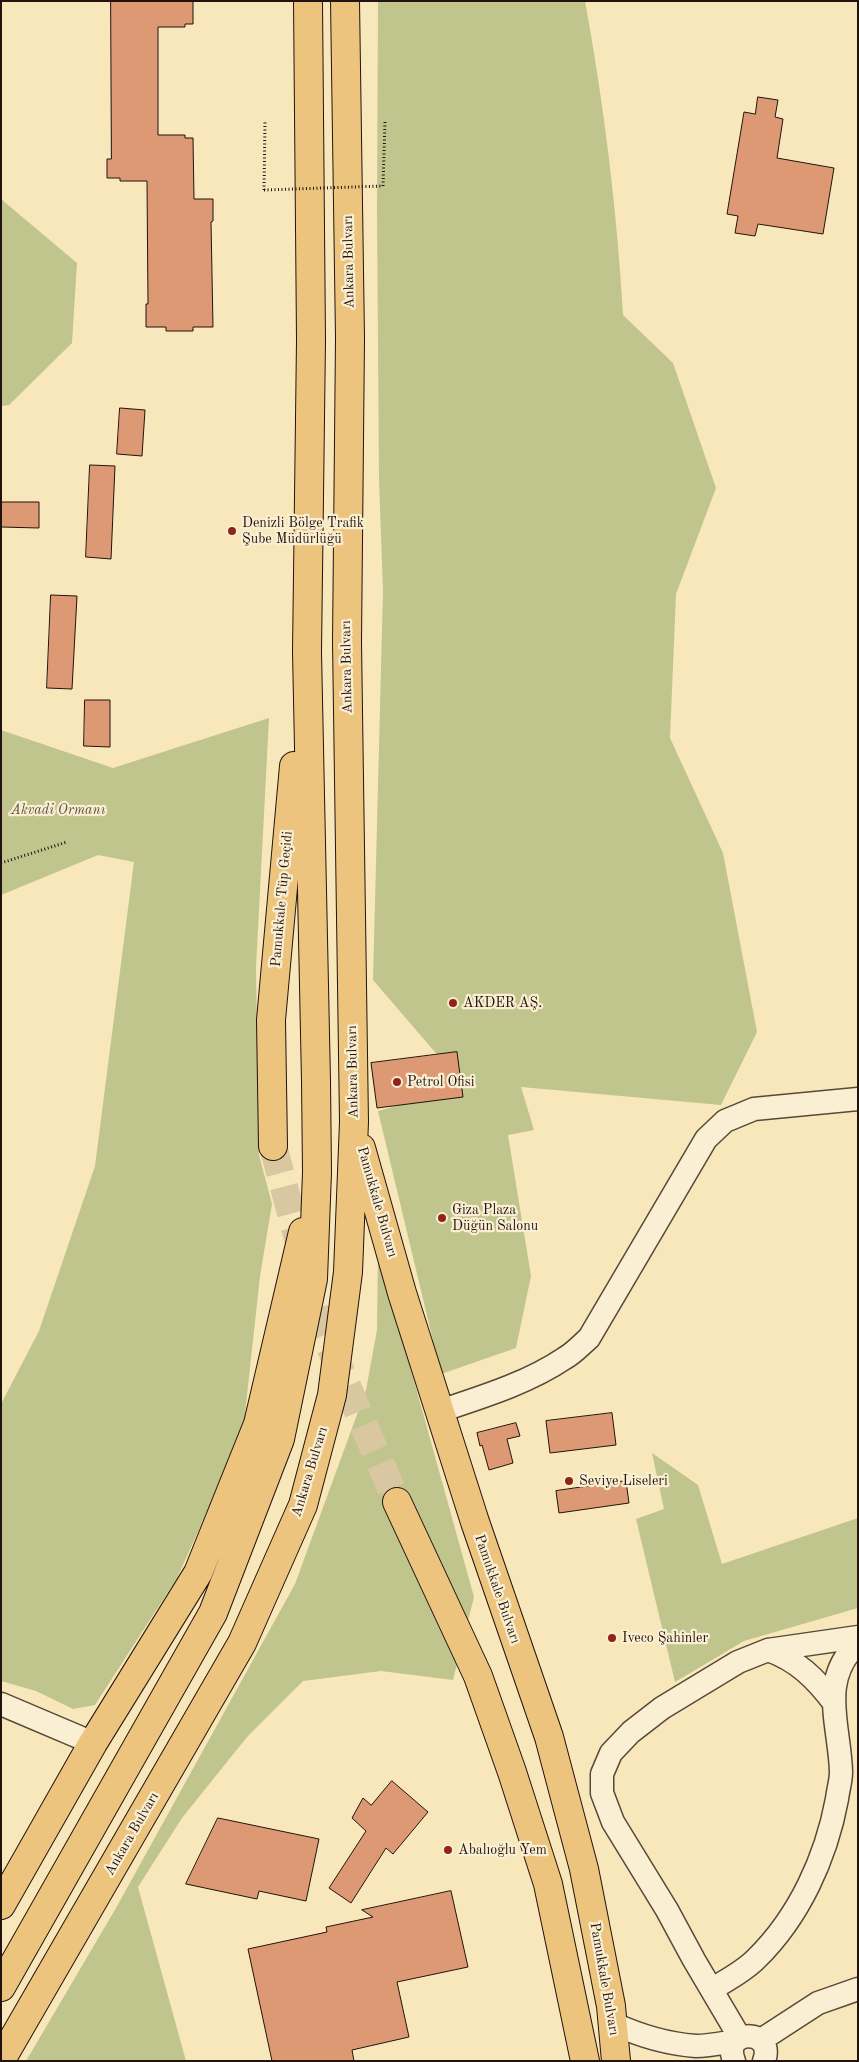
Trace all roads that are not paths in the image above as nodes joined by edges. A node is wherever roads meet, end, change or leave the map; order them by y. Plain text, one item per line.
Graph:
1 (308, 1) edge
2 (345, 1) edge
3 (307, 652) junction
4 (858, 1099) edge
5 (354, 1122) junction
6 (273, 1146) tunnel mouth
7 (317, 1172) junction
8 (440, 1411) junction
9 (397, 1502) tunnel mouth
10 (858, 1637) edge
11 (858, 1643) edge
12 (768, 1650) junction
13 (834, 1703) junction
14 (1, 1704) edge
15 (93, 1743) junction
16 (1, 1905) edge
17 (1, 1986) edge
18 (712, 1989) junction
19 (858, 1989) edge
20 (612, 2023) junction
21 (753, 2051) edge
22 (1, 2060) edge
23 (585, 2061) edge
24 (616, 2061) edge

1 - 3 main road
2 - 5 main road, Ankara Bulvarı
3 - 6 main road, Pamukkale Tüp Geçidi
3 - 7 main road
4 - 8 street
5 - 8 main road, Pamukkale Bulvarı
5 - 22 main road, Ankara Bulvarı
7 - 15 main road
7 - 17 main road
8 - 20 main road, Pamukkale Bulvarı
9 - 23 main road
10 - 12 street
11 - 13 street
12 - 13 street
12 - 18 street
13 - 18 street
14 - 15 street
15 - 16 main road
18 - 21 street
19 - 21 street
20 - 21 street
20 - 24 main road, Pamukkale Bulvarı

